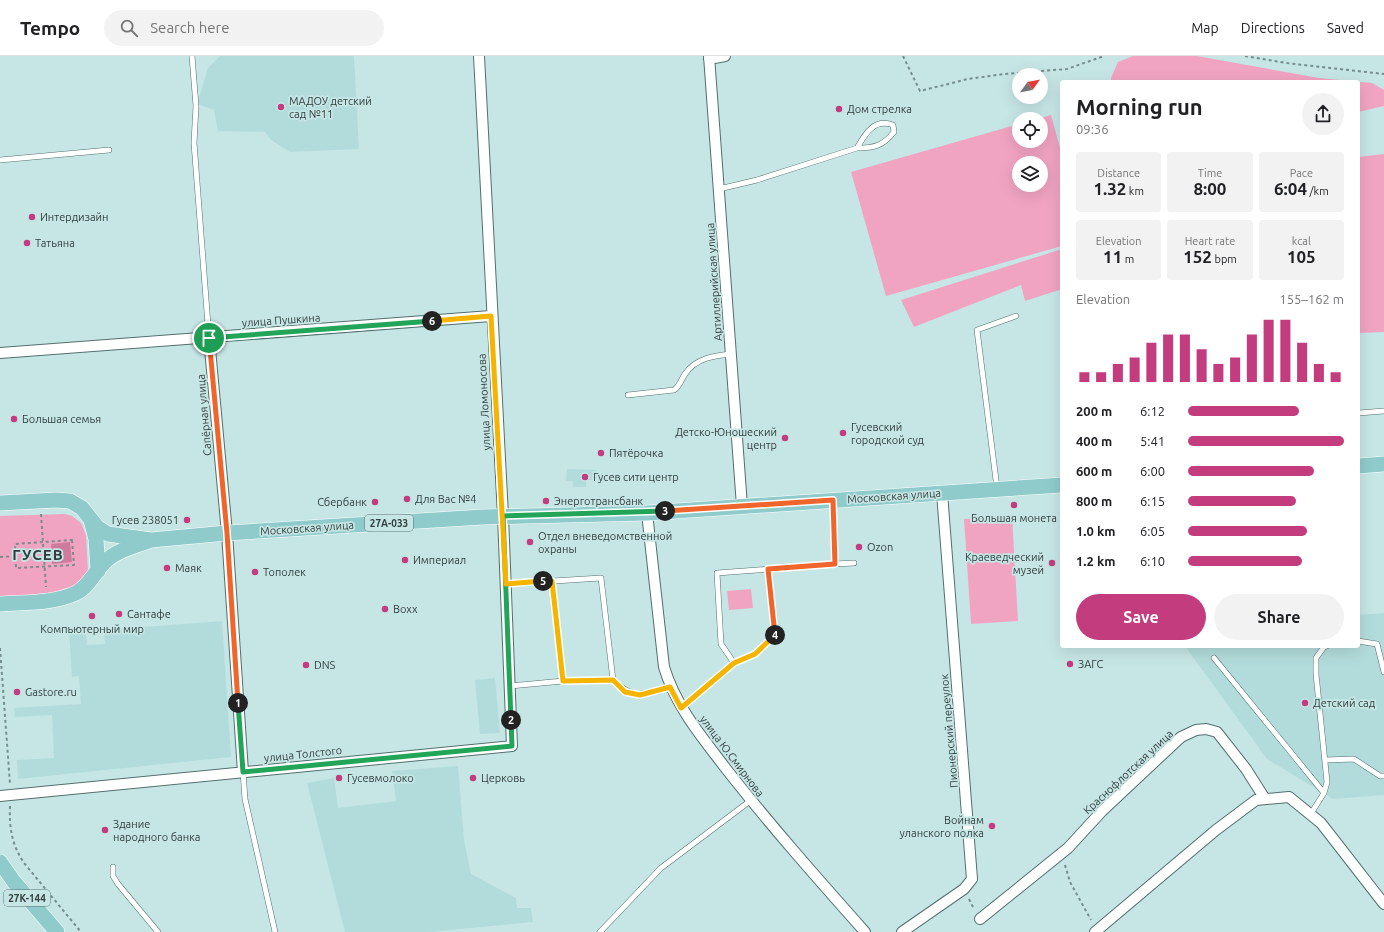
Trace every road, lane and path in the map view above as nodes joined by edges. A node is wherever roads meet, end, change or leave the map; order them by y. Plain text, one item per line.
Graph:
1 (192, 56) edge
2 (479, 56) edge
3 (725, 56) edge
4 (903, 56) edge
5 (1104, 56) edge
6 (1246, 56) edge
7 (709, 58) edge
8 (1384, 74) edge
9 (857, 148) junction
10 (109, 150) dead end
11 (0, 160) edge
12 (719, 189) junction
13 (491, 316) junction
14 (1016, 316) dead end
15 (209, 338) junction
16 (0, 353) edge
17 (731, 354) junction
18 (628, 395) dead end
19 (1384, 411) edge
20 (1360, 413) edge
21 (1384, 464) edge
22 (1360, 466) edge
23 (1060, 485) edge
24 (998, 489) junction
25 (942, 493) junction
26 (833, 500) junction
27 (0, 503) edge
28 (742, 506) junction
29 (647, 513) junction
30 (41, 514) dead end
31 (503, 516) junction
32 (91, 519) junction
33 (227, 533) junction
34 (151, 540) junction
35 (43, 542) junction
36 (16, 556) junction
37 (0, 557) edge
38 (854, 563) dead end
39 (835, 564) junction
40 (44, 567) junction
41 (768, 569) junction
42 (98, 571) junction
43 (552, 581) junction
44 (506, 584) junction
45 (46, 588) dead end
46 (0, 604) edge
47 (1360, 641) edge
48 (1323, 648) edge
49 (1214, 658) dead end
50 (734, 663) junction
51 (1384, 672) edge
52 (613, 680) junction
53 (563, 681) junction
54 (510, 686) junction
55 (670, 687) junction
56 (681, 708) junction
57 (512, 746) joint
58 (1325, 760) junction
59 (243, 772) junction
60 (1384, 776) edge
61 (1324, 793) junction
62 (0, 796) edge
63 (1265, 799) junction
64 (750, 800) junction
65 (1310, 815) junction
66 (1068, 848) junction
67 (0, 862) edge
68 (113, 867) dead end
69 (1384, 904) edge
70 (980, 919) dead end
71 (1096, 930) edge
72 (57, 932) edge
73 (158, 932) edge
74 (275, 932) edge
75 (600, 932) edge
76 (864, 932) edge
77 (902, 932) edge

1 - 15 lane, Сапёрная улица
2 - 13 street, улица Ломоносова
3 - 7 street
4 - 5 path
6 - 8 path
7 - 12 street, Артиллерийская улица
9 - 9 lane
9 - 12 lane
10 - 11 lane
12 - 17 street, Артиллерийская улица
13 - 15 street, улица Пушкина
13 - 31 street, улица Ломоносова
14 - 24 lane
15 - 16 street, улица Пушкина
15 - 33 street, Сапёрная улица
17 - 18 lane
17 - 28 street, Артиллерийская улица
19 - 20 lane
21 - 22 main road
23 - 24 main road, Московская улица / 27А-033
24 - 25 main road, Московская улица / 27А-033
25 - 26 main road, Московская улица / 27А-033
25 - 77 street, Пионерский переулок
26 - 28 main road, Московская улица / 27А-033
26 - 39 lane
27 - 32 main road, Московская улица
28 - 29 main road, Московская улица / 27А-033
29 - 31 main road, Московская улица / 27А-033
29 - 55 street, улица Ю.Смирнова
30 - 35 path
31 - 33 main road, Московская улица / 27А-033
31 - 44 street, улица Ломоносова
32 - 34 main road, Московская улица
32 - 42 main road
33 - 34 main road, Московская улица / 27А-033
33 - 59 street, Сапёрная улица
34 - 42 main road, Московская улица
35 - 36 path
35 - 40 path
35 - 40 path
36 - 37 path
36 - 40 path
38 - 39 lane
39 - 41 lane
40 - 45 path
41 - 50 path
41 - 50 lane
42 - 46 main road, Московская улица
43 - 44 lane
43 - 52 lane
43 - 53 lane
44 - 54 street, улица Ломоносова
47 - 51 lane
48 - 58 lane
49 - 61 lane
50 - 56 lane
52 - 53 lane
52 - 55 lane
53 - 54 lane
54 - 57 street, улица Ломоносова
55 - 56 street, улица Ю.Смирнова
56 - 64 street, улица Ю.Смирнова
57 - 59 street, улица Толстого
58 - 60 lane
58 - 61 lane
59 - 62 street, улица Толстого
59 - 74 lane
61 - 65 lane
63 - 65 street
63 - 66 street, Краснофлотская улица
63 - 71 street
64 - 75 lane
64 - 76 street, улица Ю.Смирнова
65 - 69 street
66 - 70 street, Краснофлотская улица
66 - 71 path
67 - 72 main road, 27К-144
68 - 73 lane

